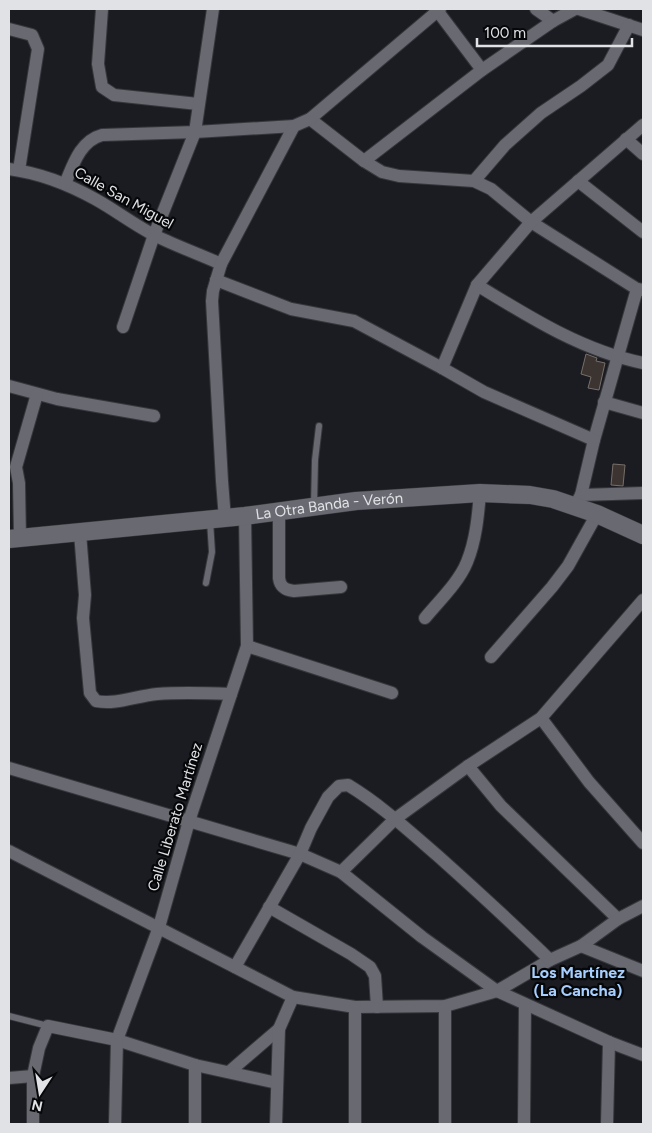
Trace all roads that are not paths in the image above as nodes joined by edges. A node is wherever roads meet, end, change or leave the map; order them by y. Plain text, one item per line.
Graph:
1 (102, 9) edge
2 (213, 9) edge
3 (438, 9) edge
4 (536, 9) edge
5 (575, 9) edge
6 (579, 9) edge
7 (553, 21) junction
8 (629, 25) junction
9 (9, 29) edge
10 (643, 30) edge
11 (482, 70) junction
12 (198, 104) junction
13 (310, 119) junction
14 (643, 125) edge
15 (294, 126) junction
16 (195, 132) junction
17 (626, 140) junction
18 (643, 154) edge
19 (364, 161) junction
20 (14, 170) edge
21 (474, 181) junction
22 (578, 181) junction
23 (65, 184) junction
24 (531, 222) junction
25 (643, 232) edge
26 (154, 235) junction
27 (221, 264) junction
28 (216, 280) junction
29 (477, 285) junction
30 (640, 290) edge
31 (123, 327) dead end
32 (618, 358) junction
33 (643, 363) edge
34 (442, 368) junction
35 (9, 386) edge
36 (37, 394) junction
37 (604, 402) junction
38 (643, 413) edge
39 (154, 416) dead end
40 (320, 426) dead end
41 (594, 440) junction
42 (13, 467) edge
43 (480, 493) junction
44 (643, 493) edge
45 (578, 500) junction
46 (314, 506) junction
47 (279, 510) junction
48 (597, 514) junction
49 (245, 516) junction
50 (218, 519) junction
51 (80, 533) junction
52 (643, 535) edge
53 (14, 539) edge
54 (206, 583) dead end
55 (341, 587) dead end
56 (643, 600) edge
57 (425, 618) dead end
58 (247, 646) junction
59 (491, 656) dead end
60 (392, 693) dead end
61 (231, 694) junction
62 (541, 718) junction
63 (468, 766) junction
64 (9, 768) edge
65 (395, 818) junction
66 (189, 821) junction
67 (643, 844) edge
68 (9, 851) edge
69 (300, 854) junction
70 (341, 872) junction
71 (269, 906) junction
72 (643, 906) edge
73 (618, 919) junction
74 (159, 927) junction
75 (580, 946) junction
76 (550, 960) junction
77 (235, 966) junction
78 (643, 971) edge
79 (497, 991) junction
80 (293, 997) junction
81 (525, 1004) junction
82 (445, 1006) junction
83 (355, 1007) junction
84 (377, 1007) junction
85 (9, 1016) edge
86 (48, 1026) junction
87 (279, 1029) junction
88 (117, 1040) junction
89 (609, 1042) junction
90 (643, 1055) edge
91 (195, 1065) junction
92 (229, 1072) junction
93 (33, 1076) junction
94 (9, 1078) edge
95 (277, 1083) junction
96 (33, 1124) edge
97 (115, 1124) edge
98 (194, 1124) edge
99 (276, 1124) edge
100 (355, 1124) edge
101 (445, 1124) edge
102 (524, 1124) edge
103 (607, 1124) edge

1 - 12 street
2 - 12 street
3 - 11 street
3 - 13 street
4 - 7 street
5 - 7 street
6 - 8 street
7 - 11 street
8 - 10 street
8 - 21 street
9 - 20 street
11 - 19 street
12 - 16 street
13 - 15 street
13 - 19 street
14 - 17 street
15 - 16 street
15 - 27 street
16 - 23 street
16 - 26 street
17 - 18 street
17 - 22 street
19 - 21 street
20 - 23 street, Calle San Miguel
21 - 24 street
22 - 24 street
22 - 25 street
23 - 26 street, Calle San Miguel
24 - 29 street
24 - 30 street
26 - 27 street, Calle San Miguel
26 - 31 street
27 - 28 street
28 - 34 street
28 - 50 street
29 - 32 street
29 - 34 street
30 - 32 street
32 - 33 street
32 - 37 street
34 - 41 street
35 - 36 street
36 - 39 street
36 - 42 street
37 - 38 street
37 - 41 street
40 - 46 lane
41 - 45 street
42 - 53 street
43 - 45 main road, La Otra Banda - Verón
43 - 46 main road, La Otra Banda - Verón
43 - 57 street
44 - 45 street
45 - 48 main road, La Otra Banda - Verón
46 - 47 main road, La Otra Banda - Verón
47 - 49 main road, La Otra Banda - Verón
47 - 55 street
48 - 52 main road, La Otra Banda - Verón
48 - 59 street
49 - 50 main road, La Otra Banda - Verón
49 - 58 street, Calle Liberato Martínez
50 - 51 main road, La Otra Banda - Verón
50 - 54 lane
51 - 53 main road, La Otra Banda - Verón
51 - 61 street
56 - 62 street
58 - 60 street
58 - 61 street, Calle Liberato Martínez
61 - 66 street, Calle Liberato Martínez
62 - 63 street
62 - 67 street
63 - 65 street
63 - 73 street
64 - 66 street
65 - 69 street
65 - 70 street
65 - 76 street
66 - 69 street
66 - 74 street, Calle Liberato Martínez
68 - 74 street
69 - 70 street
69 - 71 street
70 - 79 street
71 - 77 street
71 - 84 street
72 - 73 street
73 - 75 street
74 - 77 street
74 - 88 street, Calle Liberato Martínez
75 - 76 street
75 - 78 street
76 - 79 street
77 - 80 street
79 - 81 street
79 - 82 street
80 - 83 street
80 - 87 street
81 - 89 street
81 - 102 street
82 - 84 street
82 - 101 street
83 - 84 street
83 - 100 street
85 - 86 lane
86 - 88 street
86 - 93 street
87 - 92 street
87 - 95 street
88 - 91 street
88 - 97 street, Calle Liberato Martínez
89 - 90 street
89 - 103 street
91 - 92 street
91 - 98 street
92 - 95 street
93 - 94 street
93 - 96 street
95 - 99 street

